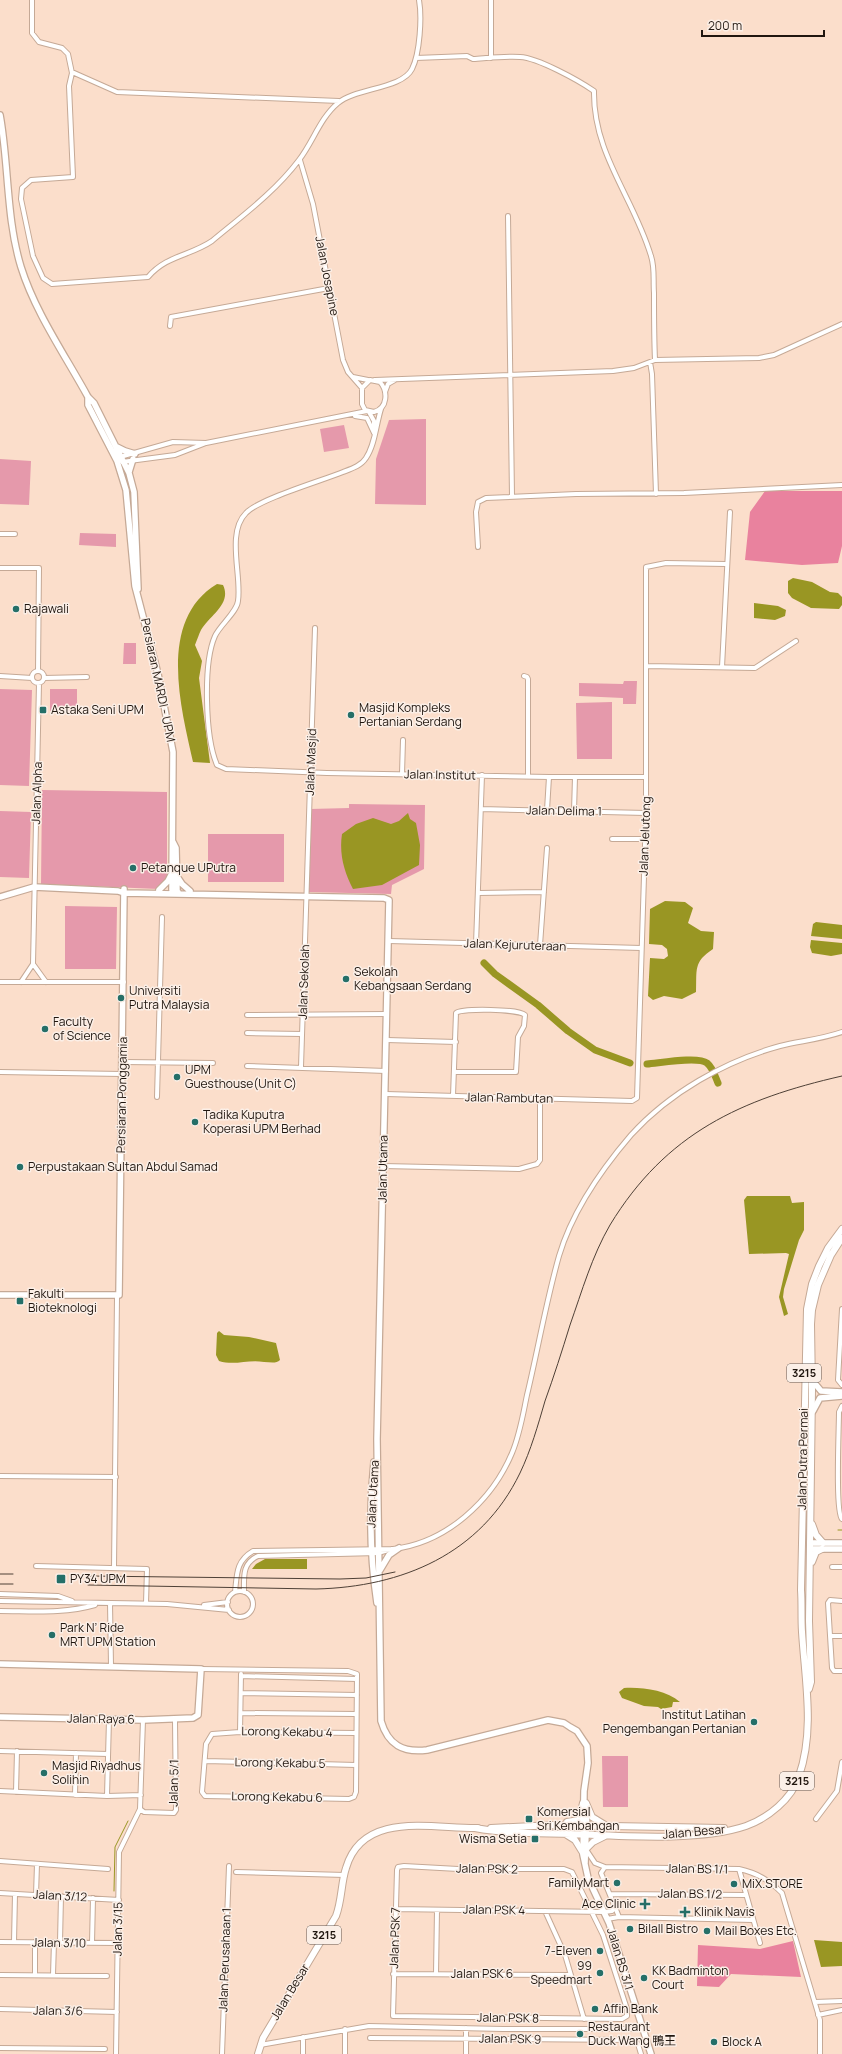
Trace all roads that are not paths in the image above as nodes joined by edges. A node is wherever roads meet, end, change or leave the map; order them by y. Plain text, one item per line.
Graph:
1 (32, 0) edge
2 (419, 0) edge
3 (492, 0) edge
4 (416, 58) junction
5 (491, 58) junction
6 (71, 75) junction
7 (339, 101) junction
8 (0, 115) edge
9 (300, 160) junction
10 (508, 216) dead end
11 (328, 288) junction
12 (842, 324) edge
13 (170, 326) dead end
14 (655, 360) junction
15 (650, 362) junction
16 (511, 374) junction
17 (351, 376) junction
18 (404, 378) junction
19 (372, 380) junction
20 (362, 388) junction
21 (385, 392) junction
22 (88, 397) junction
23 (362, 404) junction
24 (381, 409) junction
25 (368, 412) junction
26 (355, 414) junction
27 (342, 416) junction
28 (374, 433) junction
29 (181, 442) junction
30 (206, 443) junction
31 (117, 447) junction
32 (183, 452) junction
33 (134, 456) junction
34 (123, 459) junction
35 (116, 461) junction
36 (130, 474) junction
37 (842, 485) edge
38 (656, 494) junction
39 (512, 496) junction
40 (730, 512) dead end
41 (0, 534) edge
42 (15, 534) dead end
43 (478, 547) dead end
44 (726, 564) junction
45 (0, 568) edge
46 (138, 591) junction
47 (315, 628) dead end
48 (796, 641) dead end
49 (647, 666) junction
50 (722, 667) junction
51 (38, 671) junction
52 (0, 676) edge
53 (524, 676) dead end
54 (88, 677) dead end
55 (32, 678) junction
56 (44, 678) junction
57 (39, 683) junction
58 (404, 740) dead end
59 (310, 772) junction
60 (402, 774) junction
61 (482, 775) junction
62 (528, 776) junction
63 (549, 777) junction
64 (575, 777) junction
65 (646, 777) junction
66 (481, 809) junction
67 (547, 810) junction
68 (574, 811) junction
69 (646, 813) junction
70 (612, 839) dead end
71 (645, 839) junction
72 (547, 848) dead end
73 (174, 875) junction
74 (34, 887) junction
75 (159, 890) junction
76 (124, 891) junction
77 (175, 891) junction
78 (190, 891) junction
79 (544, 892) junction
80 (147, 893) junction
81 (248, 894) junction
82 (479, 894) junction
83 (207, 895) junction
84 (0, 897) edge
85 (306, 897) junction
86 (162, 917) dead end
87 (389, 941) junction
88 (476, 944) junction
89 (540, 945) junction
90 (641, 948) junction
91 (33, 964) junction
92 (0, 982) edge
93 (21, 982) junction
94 (46, 982) junction
95 (124, 982) junction
96 (304, 1014) junction
97 (388, 1014) junction
98 (247, 1015) dead end
99 (842, 1032) edge
100 (247, 1033) dead end
101 (302, 1034) junction
102 (387, 1040) junction
103 (456, 1042) junction
104 (123, 1062) junction
105 (158, 1062) junction
106 (213, 1063) dead end
107 (247, 1066) dead end
108 (301, 1067) junction
109 (386, 1071) junction
110 (0, 1072) edge
111 (455, 1072) junction
112 (122, 1074) junction
113 (386, 1094) junction
114 (453, 1096) junction
115 (158, 1097) dead end
116 (540, 1099) junction
117 (632, 1101) joint
118 (383, 1166) junction
119 (842, 1229) edge
120 (842, 1238) edge
121 (0, 1295) edge
122 (117, 1296) junction
123 (842, 1309) edge
124 (812, 1380) junction
125 (841, 1384) edge
126 (842, 1392) edge
127 (842, 1396) edge
128 (841, 1407) edge
129 (812, 1413) junction
130 (840, 1469) edge
131 (0, 1476) edge
132 (116, 1477) junction
133 (810, 1517) junction
134 (842, 1519) edge
135 (803, 1526) junction
136 (842, 1543) edge
137 (809, 1546) junction
138 (823, 1546) junction
139 (399, 1548) junction
140 (842, 1549) edge
141 (375, 1550) junction
142 (36, 1566) dead end
143 (832, 1567) dead end
144 (842, 1567) edge
145 (114, 1568) junction
146 (802, 1569) junction
147 (810, 1571) junction
148 (380, 1572) junction
149 (235, 1592) junction
150 (244, 1592) junction
151 (0, 1594) edge
152 (842, 1600) edge
153 (0, 1601) edge
154 (228, 1602) junction
155 (86, 1603) junction
156 (110, 1603) junction
157 (146, 1603) junction
158 (99, 1604) junction
159 (198, 1606) junction
160 (229, 1610) junction
161 (0, 1611) edge
162 (380, 1627) junction
163 (830, 1636) junction
164 (842, 1636) edge
165 (0, 1664) edge
166 (111, 1666) junction
167 (201, 1669) junction
168 (241, 1669) junction
169 (842, 1671) edge
170 (242, 1676) junction
171 (357, 1679) junction
172 (241, 1693) junction
173 (356, 1695) junction
174 (807, 1697) junction
175 (241, 1713) junction
176 (356, 1714) junction
177 (0, 1716) edge
178 (109, 1719) junction
179 (143, 1720) junction
180 (175, 1720) junction
181 (240, 1732) junction
182 (356, 1733) junction
183 (0, 1751) edge
184 (17, 1751) junction
185 (76, 1753) junction
186 (108, 1754) junction
187 (205, 1761) junction
188 (842, 1762) edge
189 (356, 1765) junction
190 (841, 1783) edge
191 (0, 1791) edge
192 (16, 1792) junction
193 (75, 1795) junction
194 (141, 1795) junction
195 (107, 1796) junction
196 (585, 1803) junction
197 (140, 1809) junction
198 (816, 1819) dead end
199 (554, 1825) junction
200 (585, 1825) junction
201 (609, 1826) junction
202 (475, 1828) junction
203 (731, 1829) junction
204 (562, 1834) junction
205 (585, 1835) junction
206 (606, 1836) junction
207 (585, 1851) junction
208 (0, 1861) edge
209 (37, 1864) junction
210 (229, 1866) dead end
211 (404, 1866) joint
212 (605, 1868) junction
213 (108, 1869) dead end
214 (739, 1869) junction
215 (236, 1872) dead end
216 (345, 1875) junction
217 (0, 1893) edge
218 (15, 1894) junction
219 (610, 1894) junction
220 (36, 1895) junction
221 (746, 1895) junction
222 (61, 1896) junction
223 (93, 1898) junction
224 (119, 1900) junction
225 (615, 1906) junction
226 (396, 1909) junction
227 (437, 1910) junction
228 (545, 1911) junction
229 (592, 1912) junction
230 (604, 1912) junction
231 (619, 1917) junction
232 (607, 1919) junction
233 (753, 1920) junction
234 (0, 1942) edge
235 (14, 1942) junction
236 (35, 1942) junction
237 (54, 1942) junction
238 (60, 1942) junction
239 (92, 1943) junction
240 (118, 1943) junction
241 (760, 1943) dead end
242 (393, 1974) junction
243 (436, 1974) junction
244 (0, 1975) edge
245 (35, 1975) junction
246 (571, 1975) junction
247 (53, 1976) junction
248 (107, 1976) dead end
249 (842, 2001) edge
250 (815, 2002) junction
251 (0, 2010) edge
252 (842, 2010) edge
253 (117, 2012) junction
254 (818, 2015) junction
255 (393, 2016) joint
256 (584, 2019) junction
257 (466, 2028) junction
258 (345, 2029) junction
259 (642, 2029) junction
260 (303, 2037) junction
261 (370, 2038) dead end
262 (466, 2038) junction
263 (260, 2045) junction
264 (0, 2048) edge
265 (18, 2048) junction
266 (105, 2049) dead end
267 (54, 2052) edge
268 (18, 2054) edge
269 (116, 2054) edge
270 (222, 2054) edge
271 (258, 2054) edge
272 (303, 2054) edge
273 (345, 2054) edge
274 (466, 2054) edge
275 (641, 2054) edge
276 (651, 2054) edge
277 (820, 2054) edge

1 - 6 street
2 - 4 street
3 - 5 street
4 - 5 street
4 - 7 street
5 - 14 street
6 - 7 street
6 - 9 street
7 - 9 street
8 - 22 street, Persiaran MARDI - UPM
9 - 11 street, Jalan Josapine
10 - 16 street
11 - 13 street
11 - 17 street, Jalan Josapine
12 - 14 street
14 - 15 street
15 - 16 street
15 - 38 street
16 - 18 street
16 - 39 street
17 - 19 street
17 - 20 street, Jalan Josapine
18 - 19 street
18 - 21 street
19 - 20 street
19 - 21 street
20 - 23 street
21 - 24 street
22 - 31 street, Persiaran MARDI - UPM
22 - 35 street, Persiaran MARDI - UPM
23 - 25 street
23 - 26 street
24 - 25 street
24 - 28 street
25 - 26 street
25 - 28 street
26 - 27 street
27 - 28 street
27 - 30 street
28 - 59 street, Jalan Institut
29 - 30 street
29 - 32 street
29 - 33 street
30 - 32 street
31 - 33 street
31 - 34 street, Persiaran MARDI - UPM
32 - 33 street
33 - 34 street
33 - 36 street
34 - 35 street
34 - 36 street, Persiaran MARDI - UPM
35 - 46 street, Persiaran MARDI - UPM
36 - 46 street, Persiaran MARDI - UPM
37 - 38 street
38 - 39 street
39 - 43 street
40 - 44 street
41 - 42 street
44 - 49 street, Jalan Jelutong
44 - 50 street
45 - 51 street
46 - 73 street, Persiaran MARDI - UPM
47 - 59 street, Jalan Masjid
48 - 50 street
49 - 50 street
49 - 65 street, Jalan Jelutong
51 - 55 street
51 - 56 street
52 - 55 street
53 - 62 street
54 - 56 street
55 - 57 street
56 - 57 street
57 - 74 street, Jalan Alpha
58 - 60 street
59 - 60 street, Jalan Institut
59 - 85 street, Jalan Masjid
60 - 61 street, Jalan Institut
61 - 62 street, Jalan Institut
61 - 66 street
62 - 63 street, Jalan Institut
63 - 64 street, Jalan Institut
63 - 67 street
64 - 65 street, Jalan Institut
64 - 68 street
65 - 69 street, Jalan Jelutong
66 - 67 street, Jalan Delima 1
66 - 82 street
67 - 68 street, Jalan Delima 1
68 - 69 street, Jalan Delima 1
69 - 71 street, Jalan Jelutong
70 - 71 street
71 - 90 street, Jalan Jelutong
72 - 79 street
73 - 75 street
73 - 77 street, Persiaran MARDI - UPM
73 - 78 street
74 - 76 street
74 - 84 street
74 - 91 street, Jalan Alpha
75 - 76 street
75 - 77 street
76 - 80 street
76 - 95 street, Persiaran Ponggamia
77 - 78 street
77 - 80 street
77 - 83 street
78 - 81 street
79 - 82 street
79 - 89 street
80 - 83 street
81 - 83 street
81 - 85 street
82 - 88 street
85 - 87 street, Jalan Utama
85 - 96 street, Jalan Sekolah
86 - 105 street
87 - 88 street, Jalan Kejuruteraan
87 - 97 street, Jalan Utama
88 - 89 street, Jalan Kejuruteraan
89 - 90 street, Jalan Kejuruteraan
90 - 117 street, Jalan Jelutong
91 - 93 street
91 - 94 street
92 - 93 street
93 - 94 street
94 - 95 street
95 - 104 street, Persiaran Ponggamia
96 - 97 street
96 - 98 street
96 - 101 street, Jalan Sekolah
97 - 102 street, Jalan Utama
99 - 139 street
100 - 101 street
101 - 108 street, Jalan Sekolah
102 - 103 street
102 - 109 street, Jalan Utama
103 - 111 street
103 - 111 street
104 - 105 street
104 - 112 street, Persiaran Ponggamia
105 - 106 street
105 - 115 street
107 - 108 street
108 - 109 street
109 - 113 street, Jalan Utama
110 - 112 street
111 - 114 street
112 - 122 street, Persiaran Ponggamia
113 - 114 street, Jalan Rambutan
113 - 118 street, Jalan Utama
114 - 116 street, Jalan Rambutan
116 - 117 street, Jalan Rambutan
116 - 118 street
118 - 141 street, Jalan Utama
119 - 135 main road, Jalan Putra Permai / 3215
120 - 124 main road, Jalan Putra Permai / 3215
121 - 122 street
122 - 132 street
123 - 125 street
124 - 126 street
124 - 129 main road, Jalan Putra Permai / 3215
127 - 129 street
128 - 130 street
129 - 133 main road, Jalan Putra Permai / 3215
130 - 134 street
131 - 132 street
132 - 145 street
133 - 137 main road, Jalan Putra Permai / 3215
133 - 138 main road
135 - 137 main road
135 - 146 main road, Jalan Putra Permai / 3215
136 - 138 street
137 - 138 street
137 - 146 main road
137 - 147 main road, Jalan Putra Permai / 3215
138 - 140 street
138 - 147 main road
139 - 141 street
139 - 148 street
141 - 148 street
141 - 149 street
141 - 150 street
141 - 162 street
142 - 145 street
143 - 144 street
145 - 157 street
146 - 174 main road, Jalan Putra Permai / 3215
147 - 174 main road, Jalan Putra Permai / 3215
148 - 162 street
149 - 150 street
149 - 154 street
150 - 160 street
151 - 155 street
152 - 163 street
153 - 155 street
154 - 159 street
154 - 160 street
155 - 158 street
156 - 157 street
156 - 158 street
156 - 166 street
157 - 159 street
158 - 161 street
159 - 160 street
162 - 196 street, Jalan BS 3/1
163 - 164 street
163 - 169 street
165 - 166 street
166 - 167 street
167 - 168 street
167 - 180 street, Jalan Raya 6
168 - 170 street
168 - 171 street
170 - 171 street
170 - 172 street
171 - 173 street
172 - 173 street
172 - 175 street
173 - 176 street
174 - 203 main road, Jalan Putra Permai / 3215
175 - 176 street
175 - 181 street
176 - 182 street
177 - 178 street, Jalan Raya 6
178 - 179 street, Jalan Raya 6
178 - 186 street
179 - 180 street, Jalan Raya 6
179 - 194 street
180 - 197 street, Jalan 5/1
181 - 182 street, Lorong Kekabu 4
181 - 187 street, Lorong Kekabu 4
182 - 189 street
183 - 184 street
184 - 185 street
184 - 192 street
185 - 186 street
185 - 193 street
186 - 195 street
187 - 189 street, Lorong Kekabu 5
187 - 189 street, Lorong Kekabu 6
188 - 190 street
190 - 198 street
191 - 192 street
192 - 193 street
193 - 195 street
194 - 195 street
194 - 197 street
196 - 199 main road
196 - 200 street, Jalan BS 3/1
196 - 201 main road
197 - 224 street, Jalan 3/15
199 - 200 main road, Jalan Besar / 3215
199 - 202 main road, Jalan Besar / 3215
200 - 201 main road, Jalan Besar / 3215
200 - 205 street, Jalan BS 3/1
201 - 203 main road, Jalan Besar / 3215
202 - 204 main road, Jalan Besar / 3215
202 - 216 main road, Jalan Besar / 3215
203 - 206 main road, Jalan Besar / 3215
204 - 205 main road, Jalan Besar / 3215
204 - 207 main road
205 - 206 main road, Jalan Besar / 3215
205 - 207 street, Jalan BS 3/1
206 - 207 main road
207 - 212 street
207 - 230 street, Jalan BS 3/1
208 - 209 street
209 - 213 street
209 - 220 street
210 - 270 street, Jalan Perusahaan 1
211 - 226 street, Jalan PSK 7
211 - 229 street, Jalan PSK 2
212 - 214 street, Jalan BS 1/1
212 - 219 street
214 - 221 street, Jalan BS 1/1
214 - 250 street
215 - 216 street
216 - 263 main road, Jalan Besar / 3215
217 - 218 street, Jalan 3/12
218 - 220 street, Jalan 3/12
218 - 235 street
219 - 221 street, Jalan BS 1/2
219 - 225 street
220 - 222 street, Jalan 3/12
221 - 233 street, Jalan BS 1/1
222 - 223 street, Jalan 3/12
222 - 238 street
223 - 224 street, Jalan 3/12
223 - 239 street
224 - 240 street, Jalan 3/15
225 - 230 street
225 - 231 street
226 - 227 street, Jalan PSK 4
226 - 242 street, Jalan PSK 7
227 - 228 street, Jalan PSK 4
227 - 243 street
228 - 229 street, Jalan PSK 4
228 - 246 street
229 - 230 street, Jalan PSK 4
229 - 256 street, Jalan PSK 8
230 - 232 street, Jalan BS 3/1
231 - 232 street
231 - 233 street
232 - 259 street, Jalan BS 3/1
233 - 241 street, Jalan BS 1/1
234 - 235 street, Jalan 3/10
235 - 236 street, Jalan 3/10
236 - 237 street, Jalan 3/10
236 - 245 street
237 - 238 street, Jalan 3/10
237 - 247 street
238 - 239 street, Jalan 3/10
239 - 240 street, Jalan 3/10
240 - 253 street, Jalan 3/15
242 - 243 street, Jalan PSK 6
242 - 255 street, Jalan PSK 7
243 - 246 street, Jalan PSK 6
244 - 245 street
245 - 247 street
246 - 256 street
247 - 248 street
249 - 250 street
250 - 254 street
251 - 253 street, Jalan 3/6
252 - 254 street
253 - 269 street, Jalan 3/15
254 - 277 street
255 - 256 street, Jalan PSK 8
257 - 258 street
257 - 259 street
257 - 262 street
258 - 260 street
258 - 273 street
259 - 276 street, Jalan BS 3/1
260 - 263 street
260 - 272 street
261 - 262 street, Jalan PSK 9
262 - 274 street
262 - 275 street, Jalan PSK 9
263 - 271 main road, Jalan Besar / 3215
264 - 265 street
265 - 267 street
265 - 268 street
266 - 267 street

